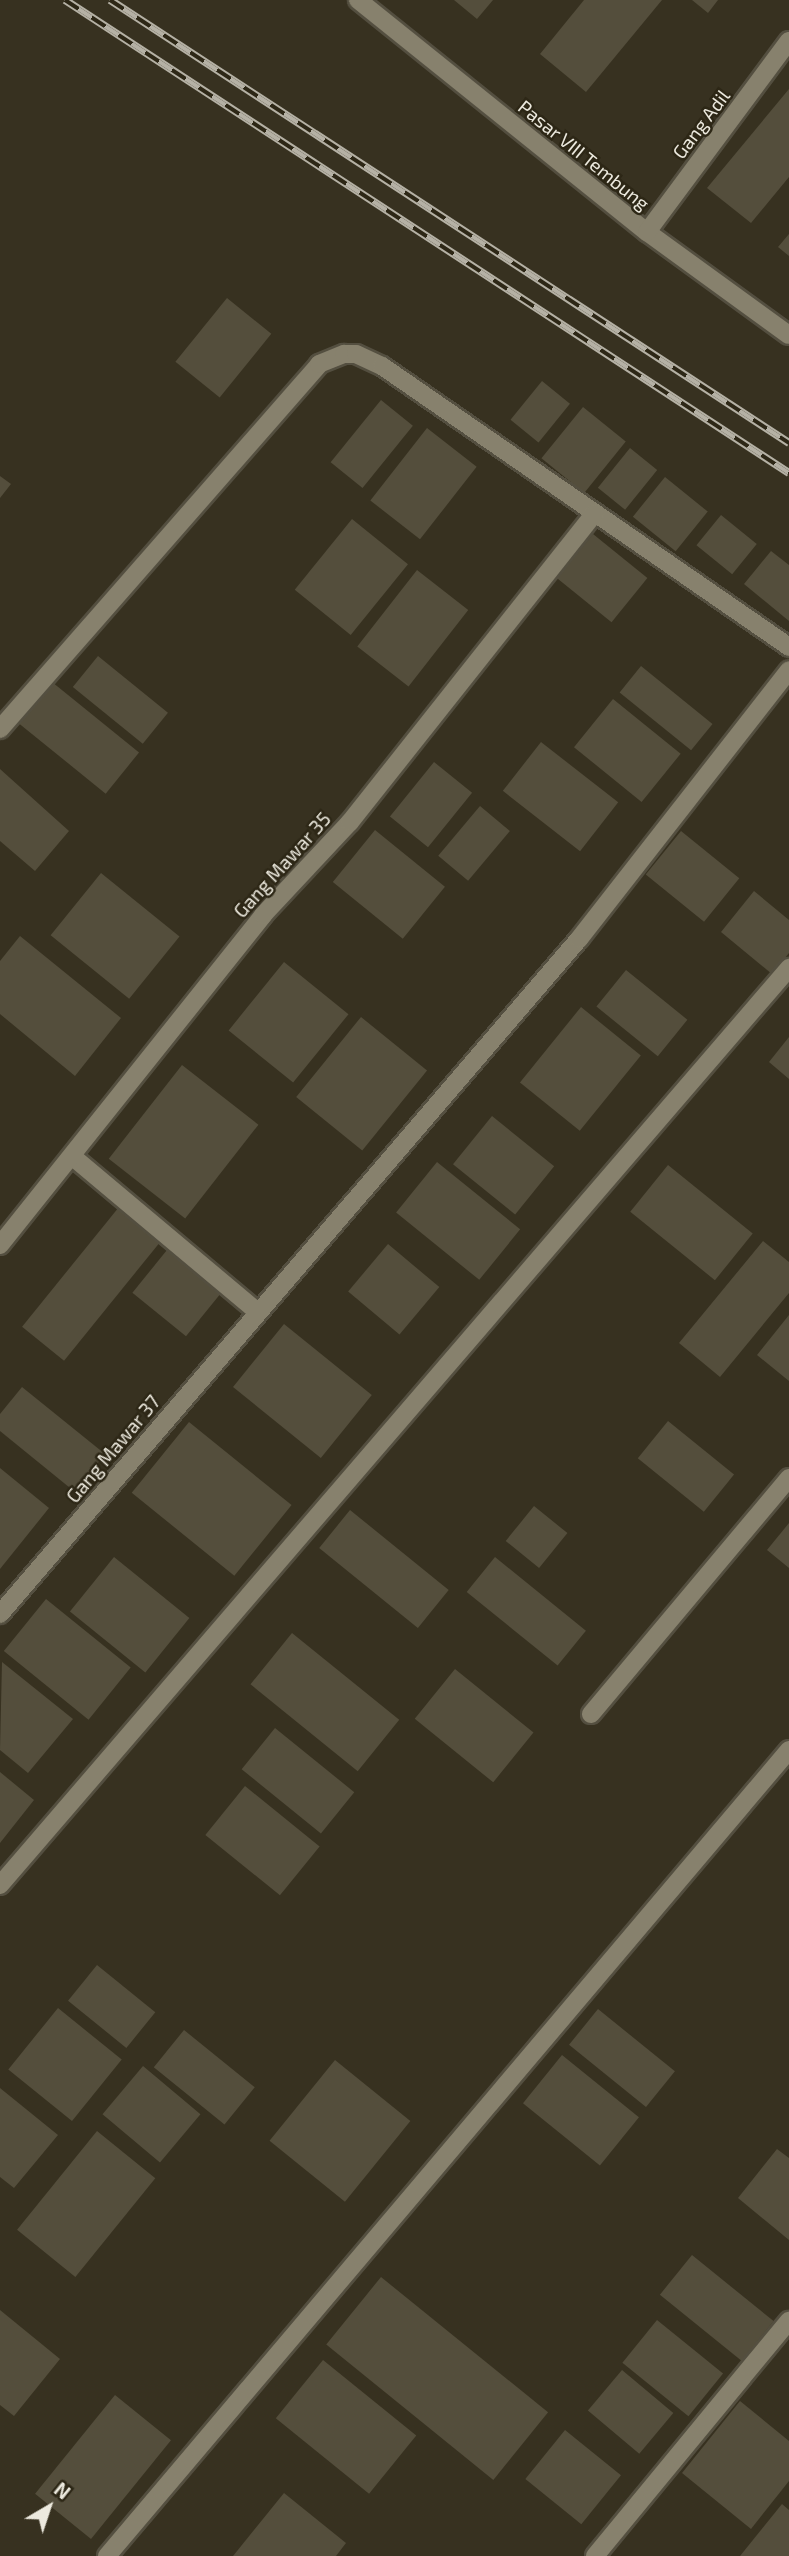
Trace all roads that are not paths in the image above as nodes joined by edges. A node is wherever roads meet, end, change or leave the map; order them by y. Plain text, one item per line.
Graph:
1 (358, 0) edge
2 (789, 41) edge
3 (647, 232) junction
4 (789, 335) edge
5 (595, 513) junction
6 (789, 647) edge
7 (789, 670) edge
8 (0, 729) edge
9 (789, 968) edge
10 (73, 1157) junction
11 (0, 1245) edge
12 (258, 1312) junction
13 (789, 1478) edge
14 (0, 1614) edge
15 (591, 1714) dead end
16 (789, 1750) edge
17 (0, 1885) edge
18 (789, 2321) edge
19 (107, 2556) edge
20 (595, 2556) edge

1 - 3 street, Pasar VIII Tembung
2 - 3 street, Gang Adil
3 - 4 street, Pasar VIII Tembung
5 - 6 street
5 - 8 street
5 - 10 street, Gang Mawar 35
7 - 12 street, Gang Mawar 37
9 - 17 street
10 - 11 street, Gang Mawar 35
10 - 12 street
12 - 14 street, Gang Mawar 37
13 - 15 street
16 - 19 street
18 - 20 street

